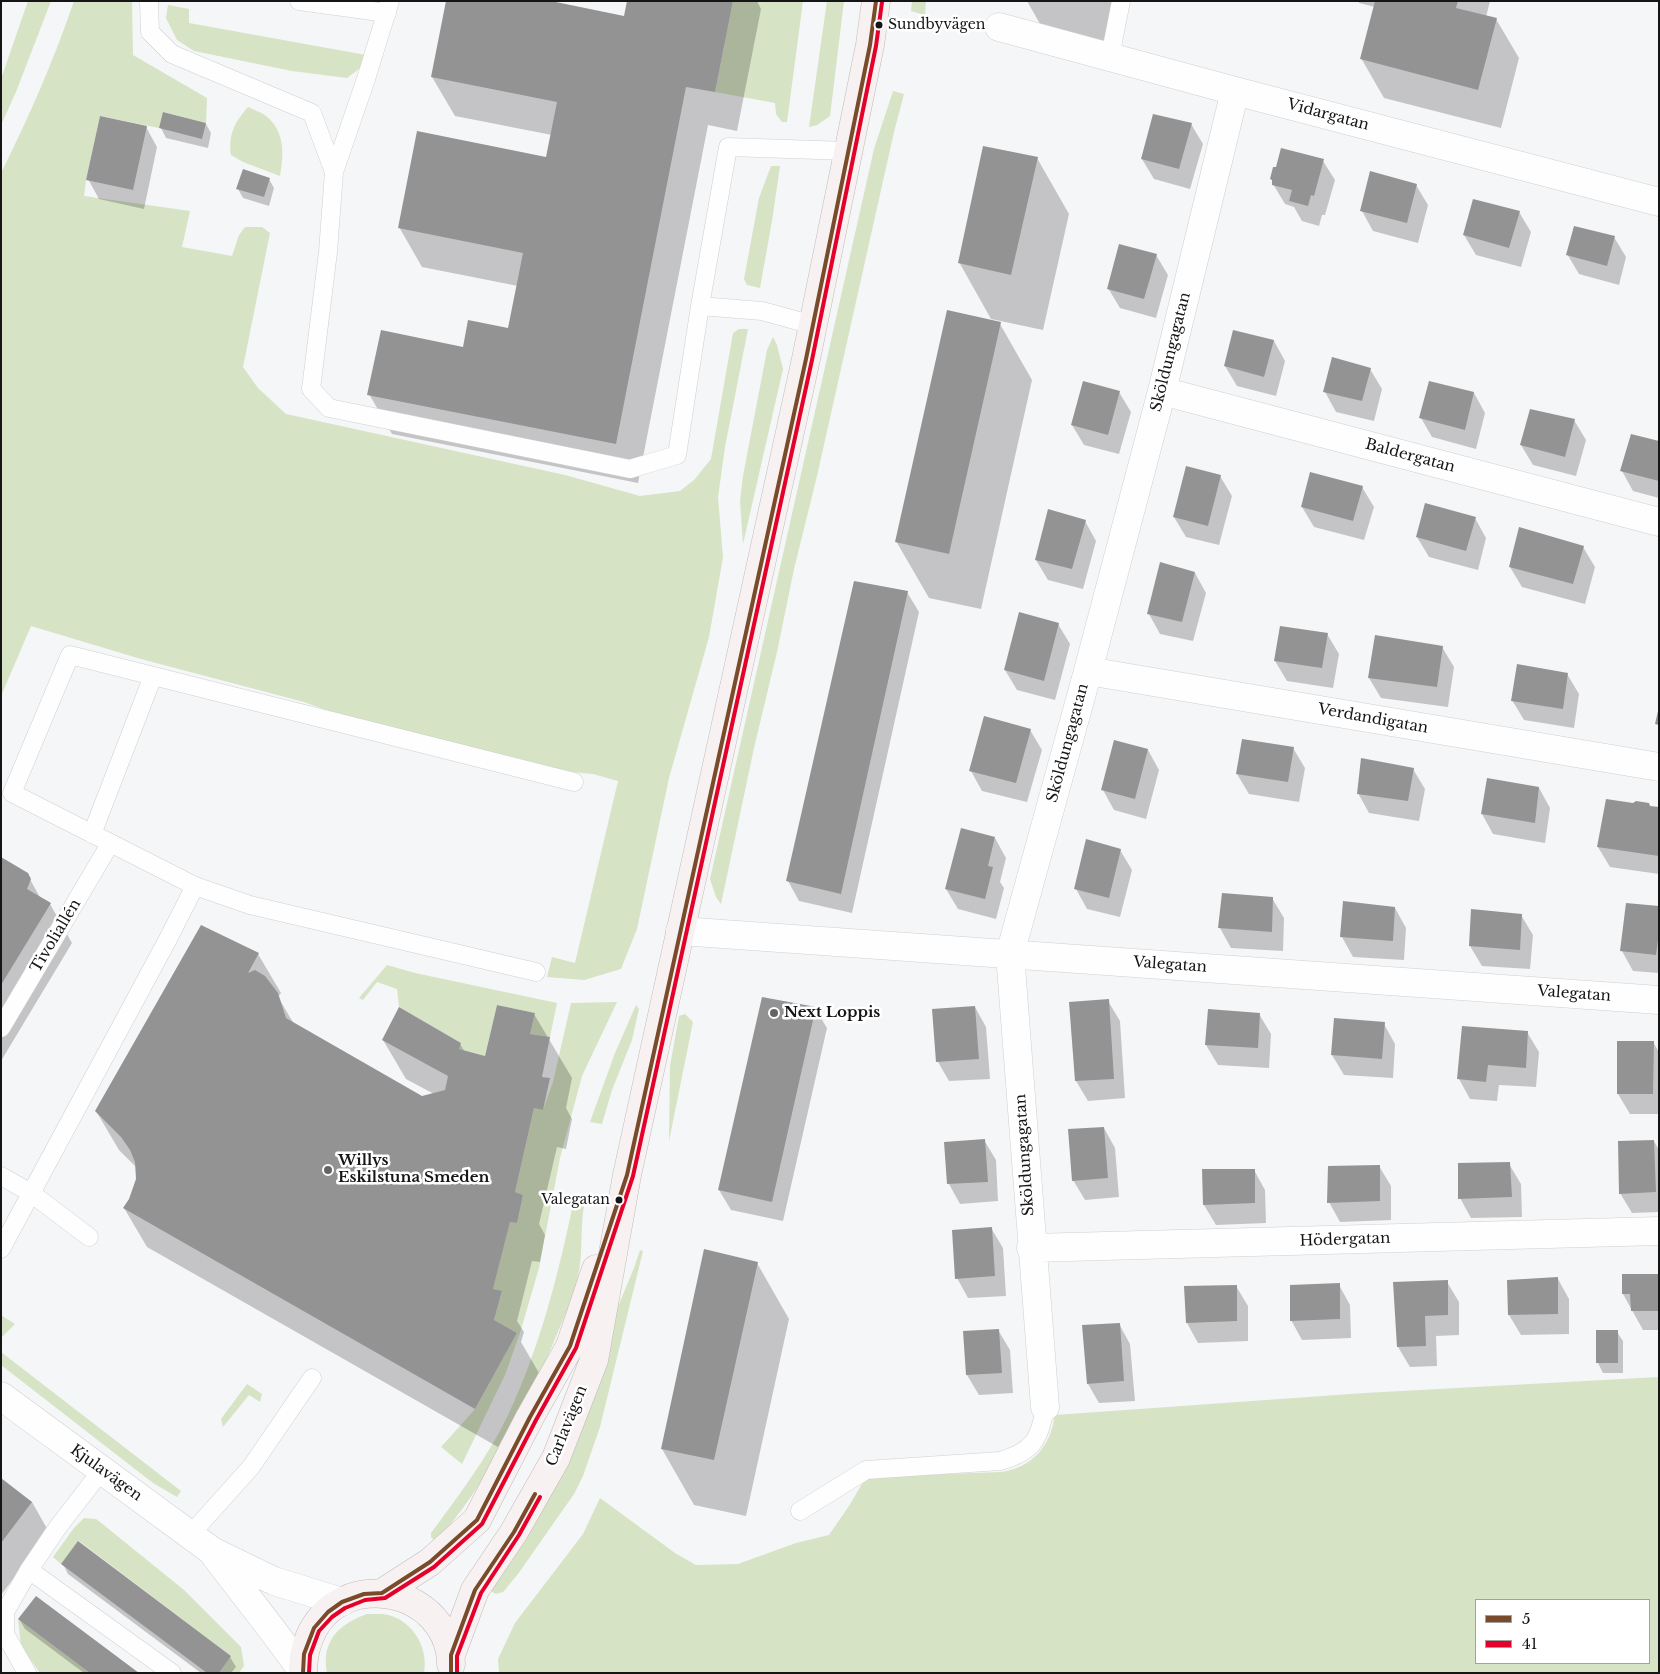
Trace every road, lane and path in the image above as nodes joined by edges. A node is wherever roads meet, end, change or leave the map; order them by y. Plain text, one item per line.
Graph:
1 (149, 1) edge
2 (299, 1) edge
3 (876, 1) edge
4 (1121, 1) edge
5 (389, 7) edge
6 (999, 27) dead end
7 (1110, 57) junction
8 (1235, 91) junction
9 (848, 151) junction
10 (334, 172) junction
11 (1659, 202) edge
12 (700, 306) junction
13 (813, 325) junction
14 (1162, 391) junction
15 (1659, 522) edge
16 (1088, 671) junction
17 (153, 676) junction
18 (1659, 767) edge
19 (574, 782) dead end
20 (7, 792) edge
21 (92, 834) junction
22 (110, 844) junction
23 (195, 886) junction
24 (680, 931) junction
25 (1010, 954) junction
26 (536, 972) dead end
27 (1659, 1000) edge
28 (1, 1028) edge
29 (627, 1175) junction
30 (1, 1176) edge
31 (31, 1193) junction
32 (1659, 1232) edge
33 (89, 1237) dead end
34 (1031, 1248) junction
35 (1, 1249) edge
36 (312, 1378) dead end
37 (1, 1396) edge
38 (1044, 1408) joint
39 (102, 1470) junction
40 (800, 1511) dead end
41 (190, 1535) junction
42 (212, 1551) junction
43 (29, 1570) junction
44 (382, 1593) junction
45 (342, 1602) junction
46 (451, 1664) edge
47 (303, 1672) edge
48 (27, 1673) edge
49 (172, 1673) edge

1 - 10 lane
2 - 5 lane
3 - 9 main road, Carlavägen
4 - 7 lane
5 - 10 lane
6 - 7 street, Vidargatan
7 - 8 street, Vidargatan
8 - 11 street, Vidargatan
8 - 14 street, Sköldungagatan
9 - 12 lane
9 - 13 main road, Carlavägen
10 - 12 lane
12 - 13 lane
13 - 24 main road, Carlavägen
14 - 15 street, Baldergatan
14 - 16 street, Sköldungagatan
16 - 18 street, Verdandigatan
16 - 25 street, Sköldungagatan
17 - 19 lane
17 - 20 lane
17 - 21 lane
20 - 21 lane
21 - 22 lane
22 - 23 lane
22 - 28 lane, Tivoliallén
23 - 26 lane
23 - 31 lane
24 - 25 street, Valegatan
24 - 29 main road, Carlavägen
25 - 27 street, Valegatan
25 - 34 street, Sköldungagatan
29 - 44 main road, Carlavägen
29 - 46 main road, Carlavägen
30 - 31 lane
31 - 33 lane
31 - 35 lane
32 - 34 street, Hödergatan
34 - 38 street, Sköldungagatan
36 - 41 lane
37 - 39 street, Kjulavägen
38 - 40 lane
39 - 41 street, Kjulavägen
39 - 43 lane
41 - 42 street, Kjulavägen
42 - 45 street, Kjulavägen
42 - 47 street, Kjulavägen
43 - 48 lane
43 - 49 lane
44 - 45 main road
44 - 46 main road
45 - 47 main road

